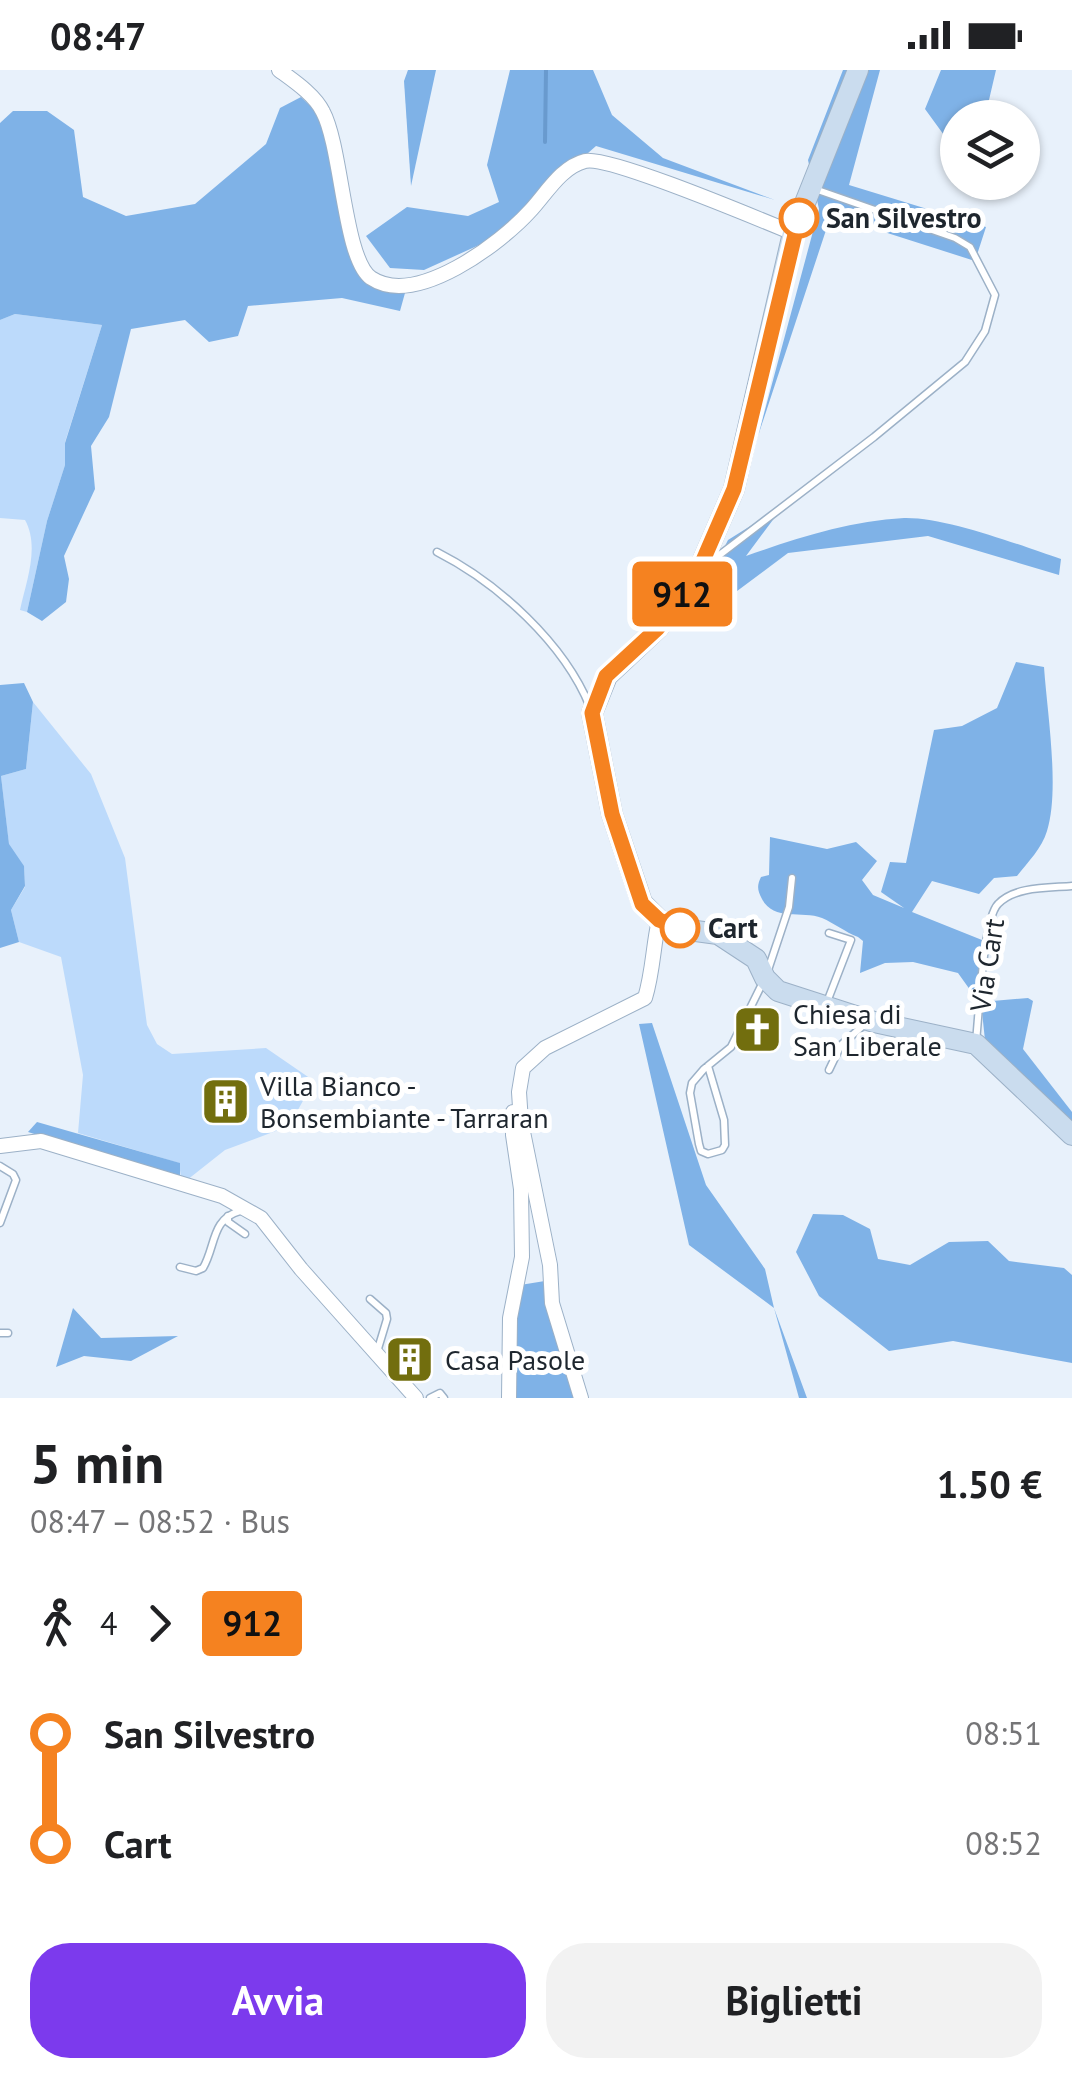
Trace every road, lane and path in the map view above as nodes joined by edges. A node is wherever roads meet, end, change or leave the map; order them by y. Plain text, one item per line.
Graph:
1 (279, 70) edge
2 (858, 70) edge
3 (811, 188) junction
4 (793, 233) junction
5 (437, 552) dead end
6 (698, 572) junction
7 (592, 713) junction
8 (792, 878) dead end
9 (1072, 886) edge
10 (659, 920) junction
11 (828, 932) dead end
12 (765, 978) junction
13 (824, 1008) junction
14 (870, 1021) junction
15 (976, 1044) junction
16 (708, 1066) junction
17 (523, 1068) junction
18 (828, 1070) dead end
19 (1072, 1135) edge
20 (0, 1146) edge
21 (0, 1166) edge
22 (246, 1210) junction
23 (229, 1215) junction
24 (0, 1223) edge
25 (245, 1234) dead end
26 (180, 1267) dead end
27 (370, 1298) dead end
28 (376, 1353) junction
29 (416, 1398) edge
30 (430, 1398) edge
31 (444, 1398) edge
32 (508, 1398) edge
33 (580, 1398) edge

1 - 4 street
2 - 3 street
3 - 4 street
3 - 6 lane
4 - 6 street
5 - 7 lane
6 - 7 street
7 - 10 street
8 - 12 lane
9 - 15 lane, Via Cart
10 - 12 street, Via Cart
10 - 17 street
11 - 13 lane
12 - 13 street, Via Cart
12 - 16 lane
13 - 14 street, Via Cart
14 - 15 street, Via Cart
14 - 18 lane
15 - 19 street, Via Cart
16 - 16 lane
17 - 32 street
17 - 33 street
20 - 22 street
21 - 24 lane
22 - 23 lane
22 - 28 street
23 - 25 lane
23 - 26 lane
27 - 28 lane
28 - 29 street
30 - 31 lane

